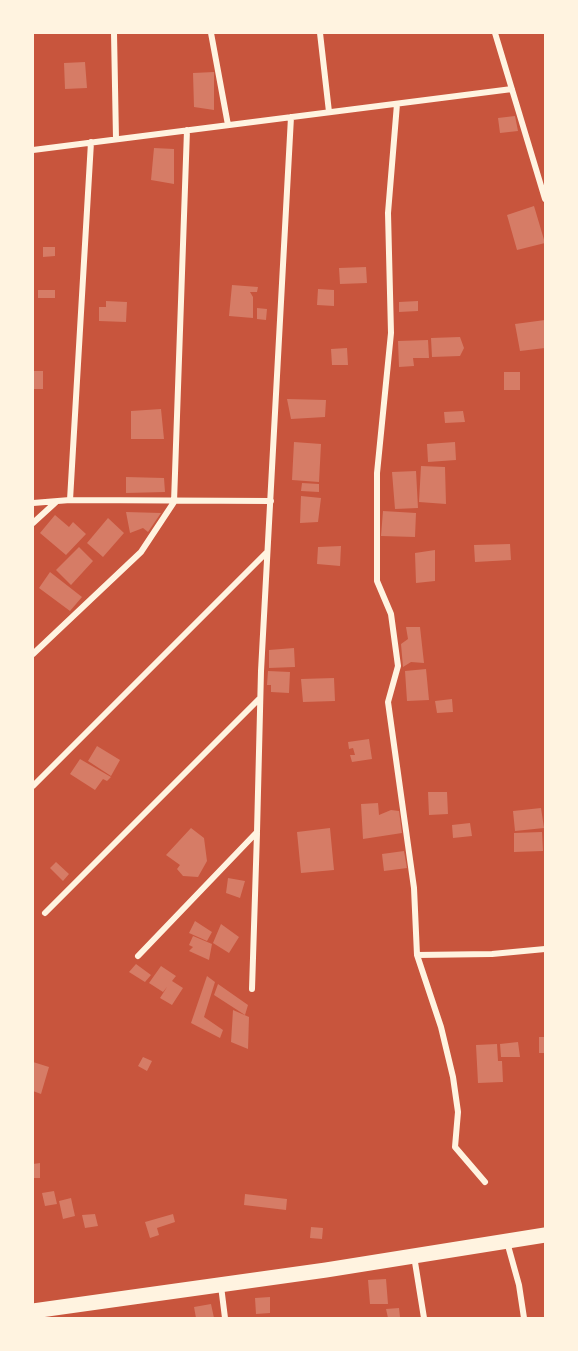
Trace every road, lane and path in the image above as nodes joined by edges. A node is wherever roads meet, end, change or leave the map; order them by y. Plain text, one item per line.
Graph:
1 (114, 33) edge
2 (211, 33) edge
3 (320, 33) edge
4 (495, 33) edge
5 (512, 89) junction
6 (397, 104) junction
7 (328, 112) junction
8 (291, 117) junction
9 (228, 124) junction
10 (187, 130) junction
11 (116, 139) junction
12 (91, 142) junction
13 (33, 150) edge
14 (545, 199) edge
15 (70, 500) junction
16 (56, 501) junction
17 (271, 501) junction
18 (174, 502) junction
19 (33, 503) edge
20 (33, 523) edge
21 (268, 551) junction
22 (33, 654) edge
23 (260, 699) junction
24 (33, 786) edge
25 (257, 832) junction
26 (45, 913) dead end
27 (545, 949) edge
28 (417, 955) junction
29 (138, 956) dead end
30 (252, 989) dead end
31 (485, 1182) dead end
32 (545, 1235) edge
33 (507, 1241) junction
34 (414, 1256) junction
35 (220, 1285) junction
36 (33, 1311) edge
37 (225, 1318) edge
38 (424, 1318) edge
39 (524, 1318) edge

1 - 11 street
2 - 9 street
3 - 7 street
4 - 5 street
5 - 6 street
5 - 14 street
6 - 7 street
6 - 28 street
7 - 8 street
8 - 9 street
8 - 17 street
9 - 10 street
10 - 11 street
10 - 18 street
11 - 12 street
12 - 13 street
12 - 15 street
15 - 16 street
15 - 18 street
16 - 19 street
16 - 20 street
17 - 18 street
17 - 21 street
18 - 22 street
21 - 23 street
21 - 24 street
23 - 25 street
23 - 26 street
25 - 29 street
25 - 30 street
27 - 28 street
28 - 31 street
32 - 33 highway
33 - 34 highway
33 - 39 street
34 - 35 highway
34 - 38 street
35 - 36 highway
35 - 37 street

